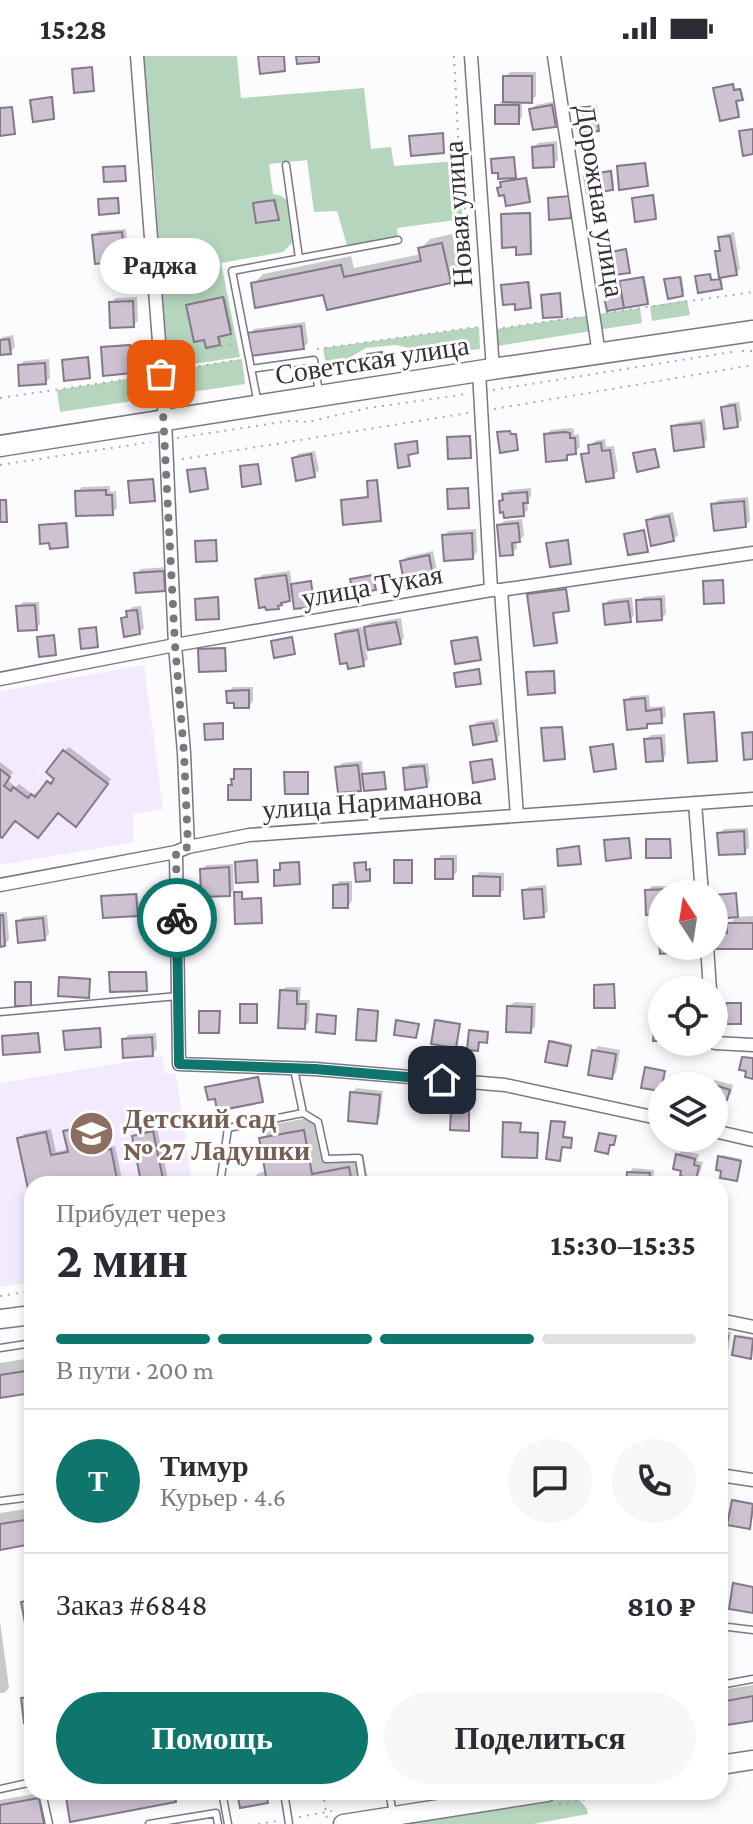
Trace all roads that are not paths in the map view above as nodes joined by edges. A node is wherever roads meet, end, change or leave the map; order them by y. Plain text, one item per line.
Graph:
1 (137, 56) edge
2 (471, 56) edge
3 (554, 56) edge
4 (286, 165) dead end
5 (398, 240) dead end
6 (299, 258) junction
7 (753, 331) edge
8 (599, 354) junction
9 (251, 369) junction
10 (484, 378) junction
11 (319, 396) junction
12 (258, 405) junction
13 (165, 430) junction
14 (0, 446) edge
15 (753, 553) edge
16 (496, 590) junction
17 (175, 645) junction
18 (0, 679) edge
19 (753, 799) edge
20 (695, 803) junction
21 (517, 816) junction
22 (182, 849) junction
23 (701, 880) edge
24 (0, 885) edge
25 (178, 996) junction
26 (0, 1012) edge
27 (728, 1044) edge
28 (753, 1045) edge
29 (294, 1069) junction
30 (303, 1113) junction
31 (648, 1116) edge
32 (728, 1134) edge
33 (753, 1140) edge
34 (221, 1176) edge
35 (362, 1176) edge
36 (24, 1316) edge
37 (0, 1319) edge
38 (728, 1322) edge
39 (753, 1327) edge
40 (24, 1344) edge
41 (0, 1348) edge
42 (728, 1476) edge
43 (753, 1480) edge
44 (24, 1498) edge
45 (0, 1501) edge
46 (728, 1627) edge
47 (753, 1630) edge
48 (753, 1679) edge
49 (728, 1684) edge
50 (753, 1760) edge
51 (728, 1764) edge
52 (24, 1784) edge
53 (0, 1789) edge
54 (44, 1800) edge
55 (224, 1800) edge
56 (285, 1800) edge
57 (390, 1800) edge
58 (503, 1800) edge
59 (341, 1817) edge
60 (394, 1820) edge
61 (289, 1822) edge
62 (49, 1824) edge
63 (149, 1824) edge
64 (218, 1824) edge
65 (228, 1824) edge

1 - 13 street
2 - 10 street, Новая улица
3 - 8 street, Дорожная улица
4 - 6 lane
5 - 6 lane
6 - 9 lane
7 - 8 main road, Советская улица
8 - 10 main road, Советская улица
9 - 11 lane
9 - 12 lane
10 - 11 main road, Советская улица
10 - 16 street, Новая улица
11 - 12 main road, Советская улица
12 - 13 main road, Советская улица
13 - 14 main road, Советская улица
13 - 17 street
15 - 16 street, улица Тукая
16 - 17 street, улица Тукая
16 - 21 street, Новая улица
17 - 18 street, улица Тукая
17 - 22 street
19 - 20 street, улица Нариманова
20 - 21 street, улица Нариманова
20 - 23 street
21 - 22 street, улица Нариманова
22 - 24 street, улица Нариманова
22 - 25 street
25 - 26 lane
25 - 29 street
27 - 28 street
29 - 30 lane
29 - 31 street
30 - 34 lane
30 - 35 lane
32 - 33 street
36 - 37 street
38 - 39 street
40 - 41 lane
42 - 43 street
44 - 45 lane
46 - 47 lane
48 - 49 lane
50 - 51 street
52 - 53 lane
54 - 62 lane
55 - 65 lane
56 - 61 lane
57 - 60 lane
58 - 60 street
59 - 60 street
63 - 64 lane

